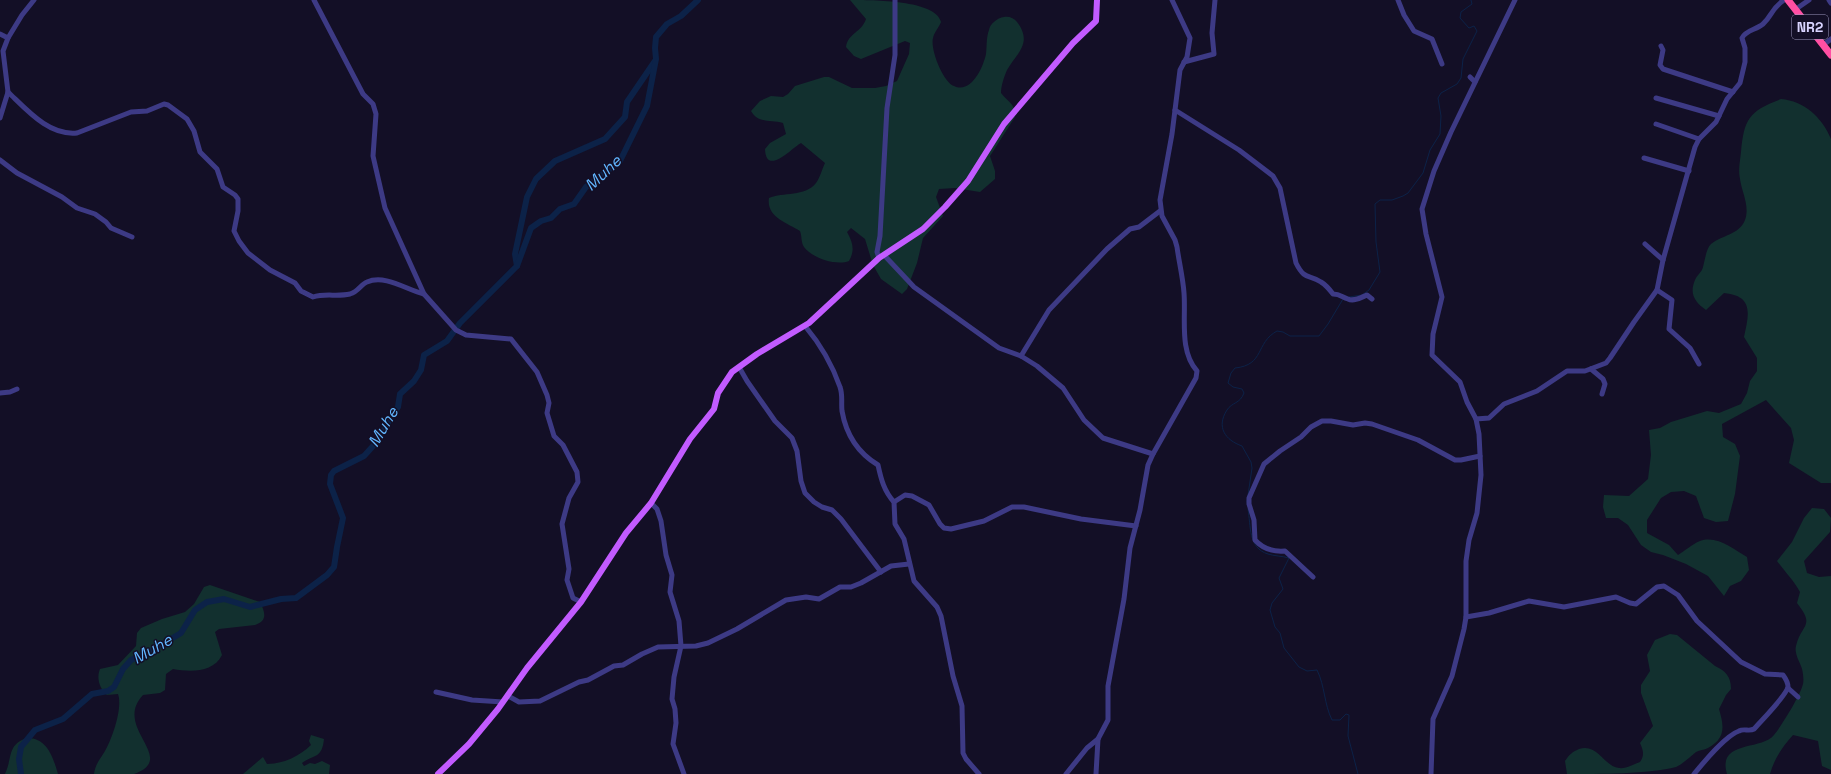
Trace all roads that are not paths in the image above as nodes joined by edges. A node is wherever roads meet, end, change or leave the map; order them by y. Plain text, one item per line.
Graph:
1 (34, 0) edge
2 (314, 0) edge
3 (895, 0) edge
4 (1097, 0) edge
5 (1172, 0) edge
6 (1215, 0) edge
7 (1398, 0) edge
8 (1515, 0) edge
9 (1784, 0) edge
10 (1788, 0) edge
11 (1809, 0) edge
12 (1829, 0) edge
13 (1831, 2) edge
14 (1796, 9) junction
15 (0, 34) edge
16 (8, 38) junction
17 (1831, 39) edge
18 (1823, 45) junction
19 (1662, 46) dead end
20 (1831, 55) edge
21 (1184, 62) junction
22 (1442, 64) dead end
23 (1470, 77) dead end
24 (1475, 82) junction
25 (8, 92) junction
26 (1733, 92) junction
27 (1656, 98) dead end
28 (1175, 110) junction
29 (1, 114) edge
30 (1719, 116) junction
31 (1656, 124) dead end
32 (1699, 139) junction
33 (1644, 158) dead end
34 (0, 160) edge
35 (1689, 170) junction
36 (1160, 211) junction
37 (132, 237) dead end
38 (1645, 244) dead end
39 (882, 257) junction
40 (1663, 260) junction
41 (1657, 290) junction
42 (424, 294) junction
43 (1372, 299) dead end
44 (806, 326) junction
45 (1021, 356) junction
46 (1699, 364) dead end
47 (739, 367) junction
48 (1591, 369) junction
49 (17, 389) dead end
50 (0, 393) edge
51 (1602, 394) dead end
52 (1476, 419) junction
53 (1153, 454) junction
54 (1480, 456) junction
55 (894, 502) junction
56 (651, 503) junction
57 (1136, 526) junction
58 (909, 564) junction
59 (881, 572) junction
60 (1313, 577) dead end
61 (581, 602) junction
62 (1466, 617) junction
63 (681, 646) junction
64 (1788, 688) junction
65 (436, 692) dead end
66 (508, 696) junction
67 (1798, 697) dead end
68 (503, 702) junction
69 (1098, 739) junction
70 (438, 774) edge
71 (684, 774) edge
72 (979, 774) edge
73 (1066, 774) edge
74 (1096, 774) edge
75 (1432, 774) edge
76 (1694, 774) edge

1 - 16 street
2 - 42 street
3 - 39 street
4 - 39 main road
5 - 21 street
6 - 21 street
7 - 22 street
8 - 24 street
9 - 26 street
10 - 14 highway, NR2
11 - 14 street
12 - 13 street
14 - 18 highway, NR2
15 - 16 street
16 - 25 street
17 - 18 street
18 - 20 highway, NR2
19 - 26 street
21 - 28 street
23 - 24 street
24 - 52 street
25 - 29 street
25 - 42 street
26 - 30 street
27 - 30 street
28 - 36 street
28 - 43 street
30 - 32 street
31 - 32 street
32 - 35 street
33 - 35 street
34 - 37 street
35 - 40 street
36 - 45 street
36 - 53 street
38 - 40 street
39 - 44 main road
39 - 45 street
40 - 41 street
41 - 46 street
41 - 48 street
42 - 61 street
44 - 47 main road
44 - 55 street
45 - 53 street
47 - 56 main road
47 - 59 street
48 - 51 street
48 - 52 street
49 - 50 street
52 - 54 street
53 - 57 street
54 - 60 street
54 - 62 street
55 - 57 street
55 - 58 street
56 - 61 main road
56 - 63 street
57 - 69 street
58 - 59 street
58 - 72 street
59 - 63 street
61 - 66 main road
62 - 64 street
62 - 75 street
63 - 66 street
63 - 71 street
64 - 67 street
64 - 76 street
65 - 68 street
66 - 68 main road
68 - 70 main road
69 - 73 street
69 - 74 street

